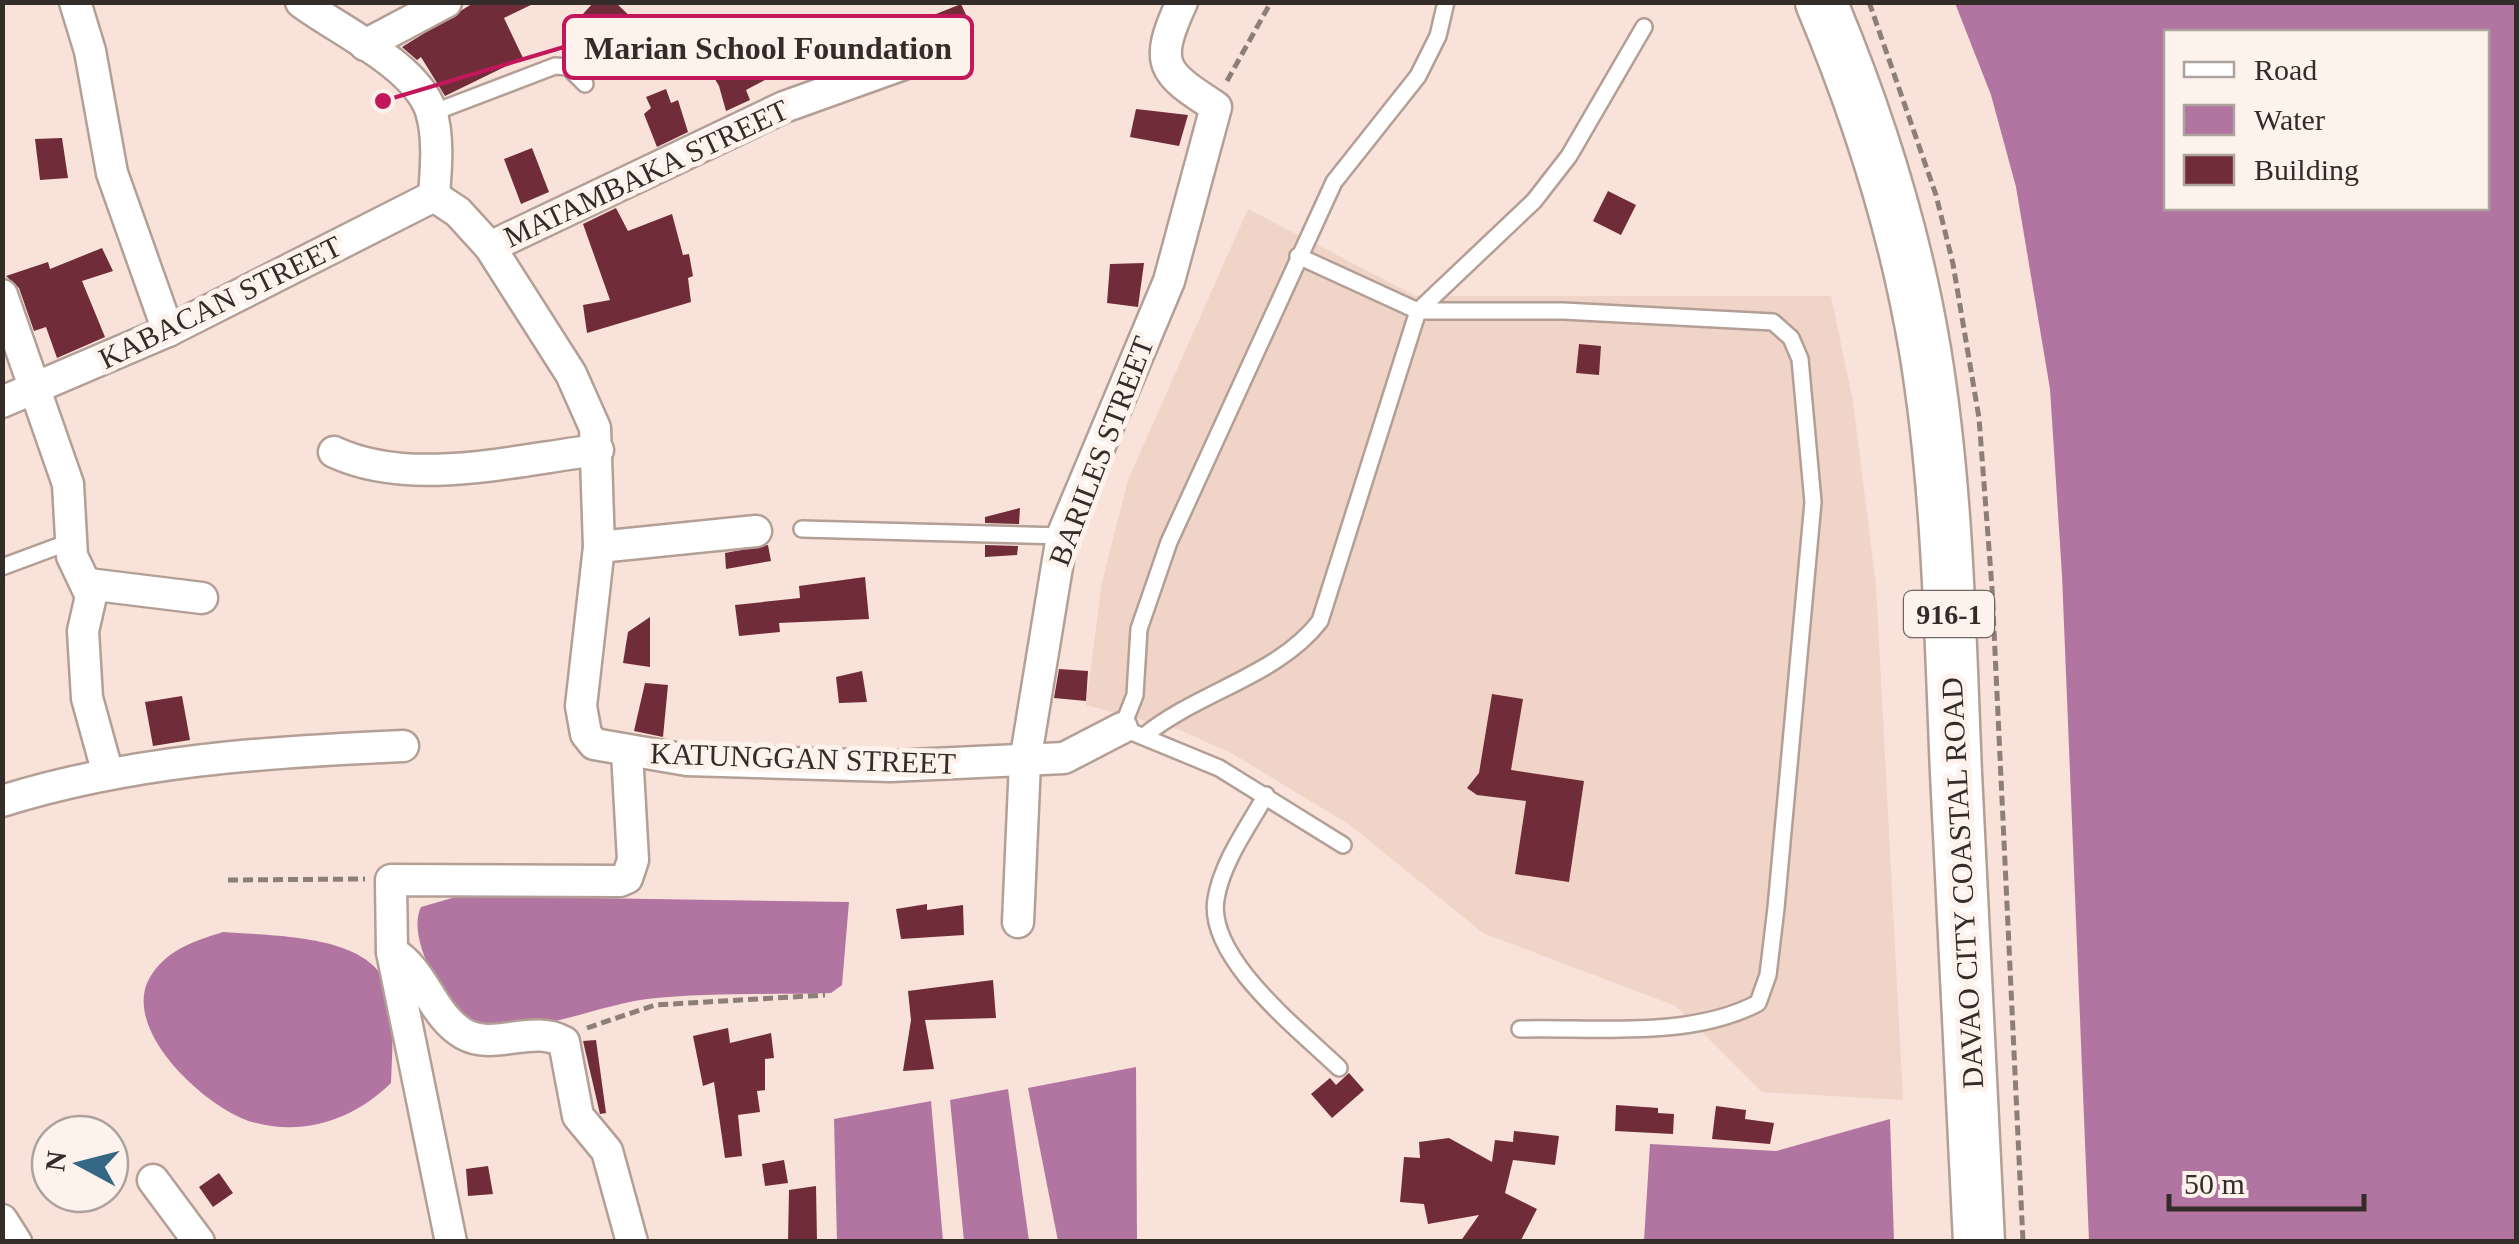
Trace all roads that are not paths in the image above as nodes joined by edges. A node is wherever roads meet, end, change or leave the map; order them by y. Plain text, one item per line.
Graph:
1 (75, 2) edge
2 (301, 2) edge
3 (446, 2) edge
4 (1182, 2) edge
5 (1446, 2) edge
6 (1822, 2) edge
7 (1644, 27) dead end
8 (365, 45) junction
9 (915, 60) dead end
10 (585, 84) dead end
11 (432, 113) junction
12 (434, 196) junction
13 (490, 247) junction
14 (1298, 256) junction
15 (2, 295) edge
16 (1418, 311) junction
17 (168, 332) junction
18 (34, 391) junction
19 (2, 402) edge
20 (598, 450) junction
21 (334, 452) dead end
22 (802, 528) dead end
23 (756, 531) dead end
24 (1062, 536) junction
25 (72, 541) junction
26 (599, 547) junction
27 (2, 567) edge
28 (88, 584) junction
29 (202, 598) dead end
30 (1133, 732) junction
31 (403, 746) dead end
32 (626, 752) junction
33 (1025, 762) junction
34 (108, 774) junction
35 (1266, 795) junction
36 (2, 801) edge
37 (1344, 846) dead end
38 (1018, 922) dead end
39 (392, 952) junction
40 (1520, 1028) dead end
41 (1339, 1068) dead end
42 (153, 1180) dead end
43 (2, 1220) edge
44 (16, 1242) edge
45 (199, 1242) edge
46 (451, 1242) edge
47 (632, 1242) edge
48 (1979, 1242) edge

1 - 17 street
2 - 8 street
3 - 8 street
4 - 24 street, BARILES STREET
5 - 14 lane
6 - 48 main road, DAVAO CITY COASTAL ROAD / 916-1
7 - 16 lane
8 - 11 street
9 - 13 street, MATAMBAKA STREET
10 - 11 lane
11 - 12 street
12 - 13 street
12 - 17 street, KABACAN STREET
13 - 20 street
14 - 16 lane
14 - 30 lane
15 - 18 street
16 - 30 lane
16 - 40 lane
17 - 18 street, KABACAN STREET
18 - 19 street, KABACAN STREET
18 - 25 street
20 - 21 street
20 - 26 street
22 - 24 lane
23 - 26 street
24 - 33 street, BARILES STREET
25 - 27 lane
25 - 28 street
26 - 32 street, KATUNGGAN STREET
28 - 29 street
28 - 34 street
30 - 33 street, KATUNGGAN STREET
30 - 35 lane
31 - 34 street
32 - 33 street, KATUNGGAN STREET
32 - 39 street
33 - 38 street, BARILES STREET
34 - 36 street
35 - 37 lane
35 - 41 lane
39 - 46 street
39 - 47 street
42 - 45 street
43 - 44 street

